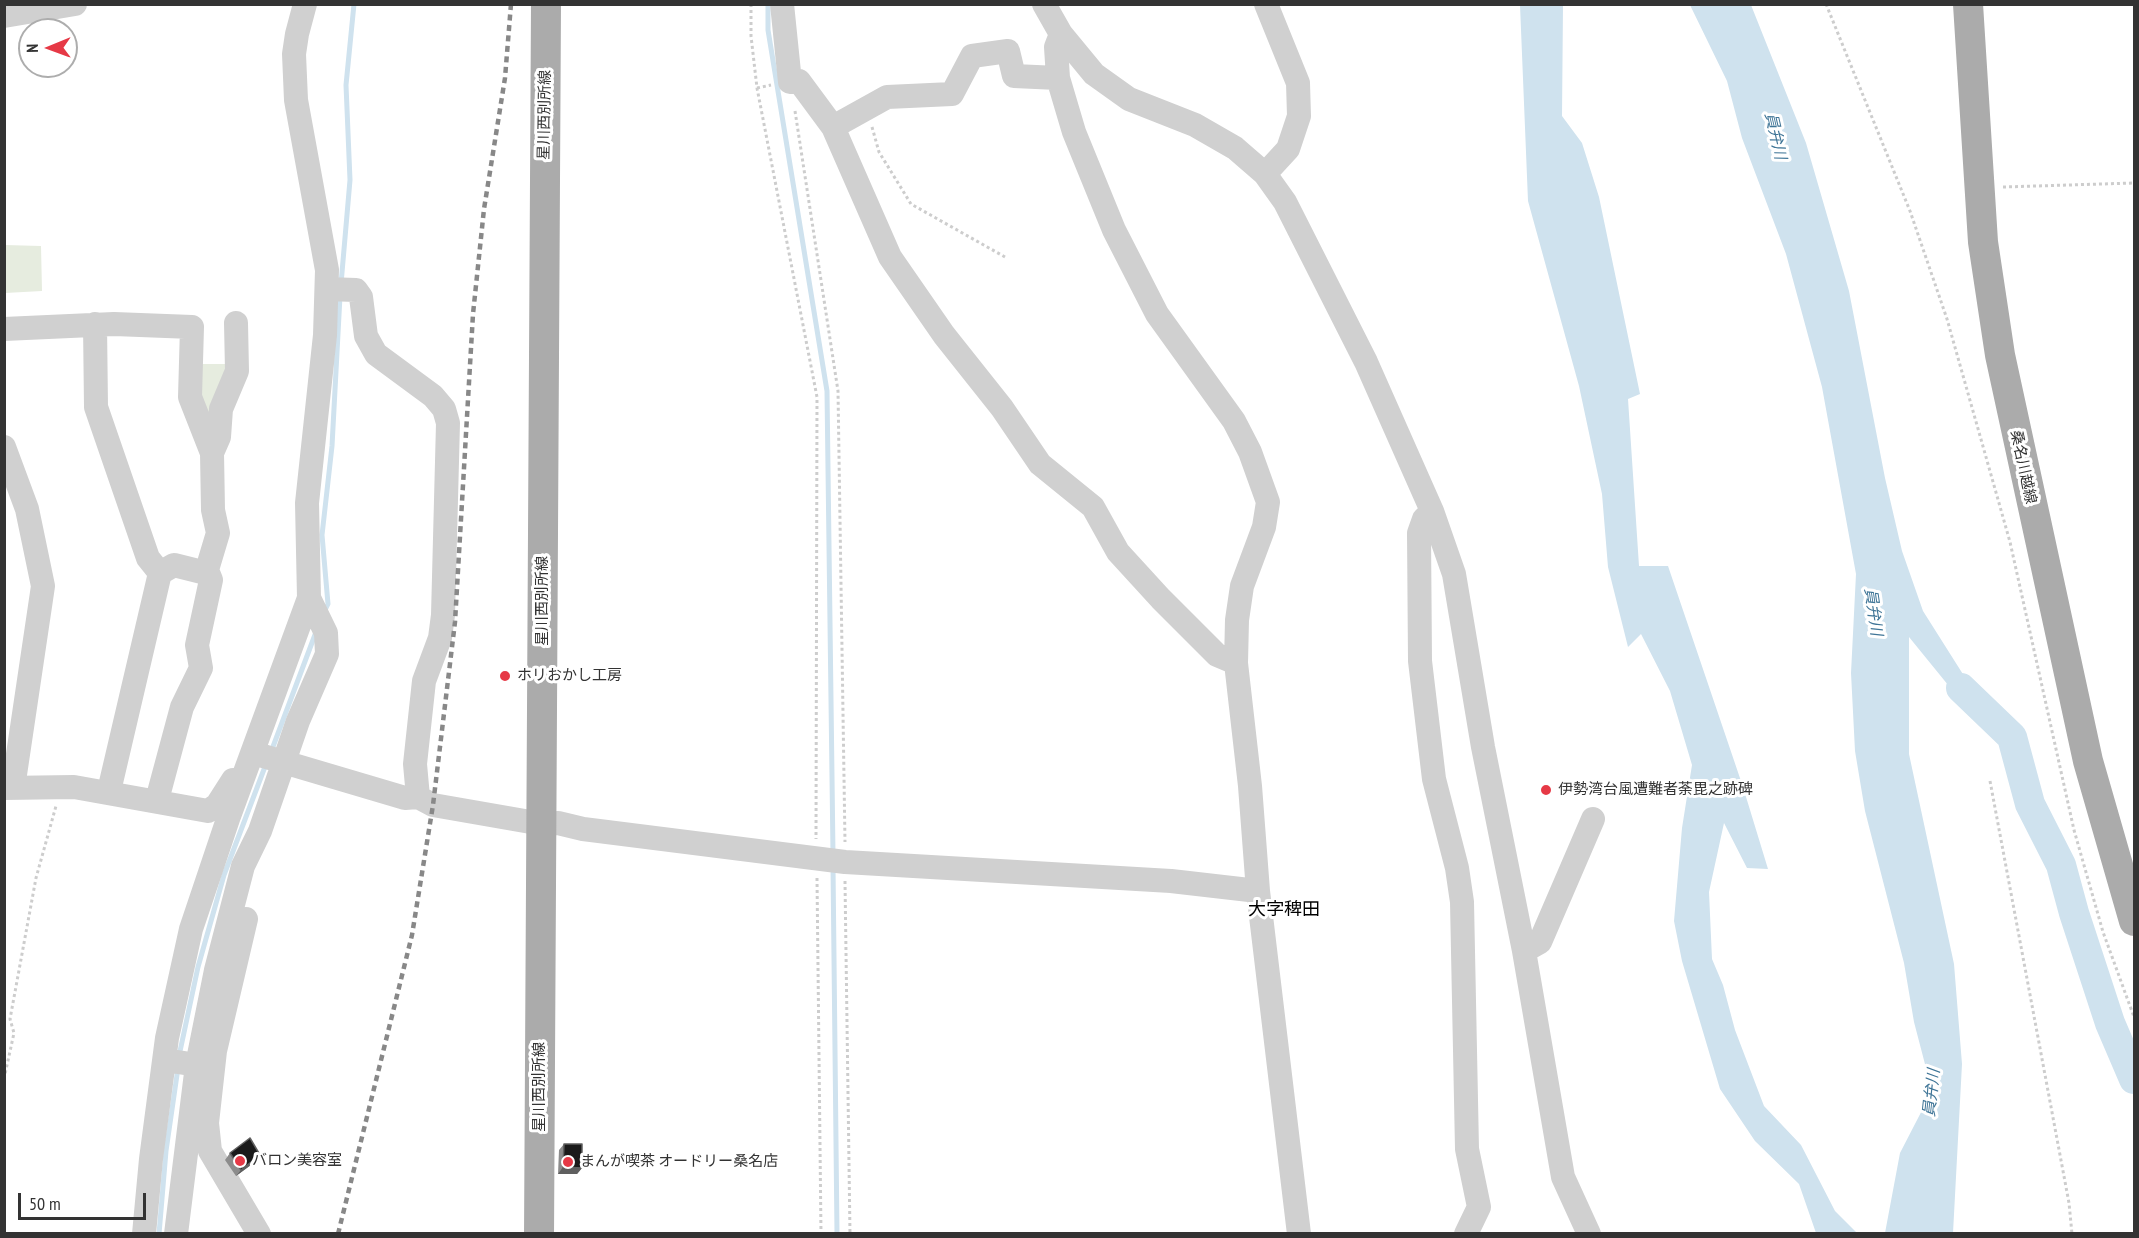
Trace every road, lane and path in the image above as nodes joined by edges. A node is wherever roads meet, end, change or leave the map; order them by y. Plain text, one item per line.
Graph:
1 (75, 4) edge
2 (305, 4) edge
3 (546, 4) edge
4 (751, 4) edge
5 (782, 4) edge
6 (1044, 4) edge
7 (1266, 4) edge
8 (1826, 4) edge
9 (1968, 4) edge
10 (4, 16) edge
11 (1060, 34) junction
12 (1058, 78) junction
13 (790, 82) junction
14 (766, 86) dead end
15 (757, 88) junction
16 (867, 108) junction
17 (833, 127) junction
18 (1265, 174) junction
19 (2134, 183) edge
20 (1980, 187) junction
21 (1005, 257) dead end
22 (327, 289) junction
23 (236, 323) dead end
24 (95, 324) junction
25 (4, 329) edge
26 (4, 447) edge
27 (213, 453) junction
28 (16, 508) edge
29 (1432, 511) junction
30 (207, 570) junction
31 (160, 573) junction
32 (312, 603) junction
33 (1236, 663) junction
34 (265, 759) junction
35 (1990, 781) dead end
36 (61, 787) junction
37 (9, 788) edge
38 (109, 791) junction
39 (418, 797) junction
40 (157, 800) junction
41 (1593, 819) dead end
42 (542, 824) junction
43 (260, 831) junction
44 (832, 859) junction
45 (1258, 891) junction
46 (2134, 921) edge
47 (1524, 951) junction
48 (2134, 1017) edge
49 (181, 1063) junction
50 (4, 1079) edge
51 (144, 1233) edge
52 (176, 1233) edge
53 (259, 1233) edge
54 (539, 1233) edge
55 (821, 1233) edge
56 (850, 1233) edge
57 (1299, 1233) edge
58 (1466, 1233) edge
59 (1589, 1233) edge
60 (2072, 1233) edge

1 - 10 street
2 - 22 street
3 - 42 main road, 星川西別所線
4 - 15 path
5 - 13 street
6 - 11 street
7 - 18 street
8 - 48 path
9 - 20 main road, 桑名川越線
11 - 12 street
11 - 18 street
12 - 16 street
12 - 33 street
13 - 17 street
13 - 44 path
14 - 15 path
15 - 44 path
16 - 17 street
16 - 21 path
17 - 33 street
18 - 29 street
19 - 20 path
20 - 46 main road, 桑名川越線
22 - 32 street
22 - 39 street
23 - 27 street
24 - 25 street
24 - 27 street
24 - 31 street
26 - 28 street
27 - 30 street
28 - 37 street
29 - 47 street
29 - 58 street
30 - 31 street
30 - 40 street
31 - 38 street
32 - 34 street
32 - 34 street
33 - 45 street
34 - 39 street
34 - 40 street
34 - 43 street
34 - 49 street
35 - 60 path
36 - 37 street
36 - 38 street
36 - 50 path
38 - 40 street
39 - 42 street
41 - 47 street
42 - 44 street
42 - 54 main road, 星川西別所線
43 - 49 street
43 - 53 street
44 - 45 street
44 - 55 path
44 - 56 path
45 - 57 street
47 - 59 street
49 - 51 street
49 - 52 street

